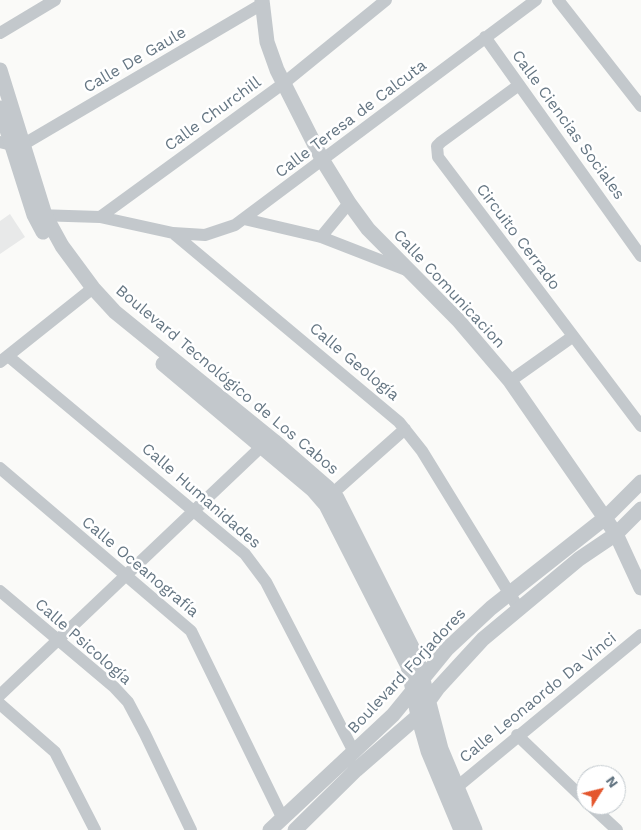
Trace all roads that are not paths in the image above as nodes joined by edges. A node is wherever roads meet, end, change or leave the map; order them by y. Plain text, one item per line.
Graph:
1 (55, 0) edge
2 (386, 0) edge
3 (536, 0) edge
4 (558, 0) edge
5 (262, 2) edge
6 (0, 33) edge
7 (486, 38) junction
8 (0, 70) edge
9 (284, 83) junction
10 (519, 85) junction
11 (641, 106) edge
12 (0, 108) edge
13 (12, 143) edge
14 (323, 161) junction
15 (349, 203) junction
16 (40, 215) junction
17 (100, 218) junction
18 (244, 219) junction
19 (173, 234) junction
20 (321, 237) junction
21 (641, 256) edge
22 (406, 270) junction
23 (89, 292) junction
24 (572, 336) junction
25 (4, 359) edge
26 (510, 381) junction
27 (641, 426) edge
28 (405, 428) junction
29 (262, 447) junction
30 (0, 468) edge
31 (641, 482) edge
32 (333, 493) junction
33 (641, 509) edge
34 (194, 511) junction
35 (605, 518) junction
36 (616, 534) junction
37 (125, 576) junction
38 (641, 588) edge
39 (0, 591) edge
40 (510, 592) junction
41 (519, 609) junction
42 (641, 635) edge
43 (57, 641) junction
44 (422, 677) junction
45 (413, 690) junction
46 (0, 695) edge
47 (428, 701) junction
48 (0, 704) edge
49 (418, 716) junction
50 (517, 735) junction
51 (354, 752) junction
52 (456, 787) junction
53 (576, 791) edge
54 (601, 815) edge
55 (282, 819) junction
56 (95, 830) edge
57 (191, 830) edge
58 (270, 830) edge
59 (295, 830) edge
60 (461, 830) edge
61 (474, 830) edge
62 (617, 830) edge

1 - 6 street
2 - 9 street, Calle Churchill
3 - 7 street, Calle Teresa de Calcuta
4 - 11 street
5 - 9 street, Calle Comunicacion
5 - 13 street, Calle De Gaule
7 - 10 street, Calle Ciencias Sociales
7 - 14 street, Calle Teresa de Calcuta
8 - 13 street, Boulevard Tecnológico de Los Cabos
9 - 14 street, Calle Comunicacion
9 - 17 street, Calle Churchill
10 - 21 street, Calle Ciencias Sociales
10 - 24 street, Circuito Cerrado
12 - 13 street, Boulevard Tecnológico de Los Cabos
13 - 16 street, Boulevard Tecnológico de Los Cabos
14 - 15 street, Calle Comunicacion
14 - 18 street, Calle Teresa de Calcuta
15 - 20 street
15 - 22 street, Calle Comunicacion
16 - 17 street
16 - 23 street, Boulevard Tecnológico de Los Cabos
17 - 19 street, Calle Geología
18 - 19 street, Calle Teresa de Calcuta
18 - 20 street
19 - 28 street, Calle Geología
20 - 22 street
22 - 26 street, Calle Comunicacion
23 - 25 street
23 - 29 street, Boulevard Tecnológico de Los Cabos
23 - 32 street, Boulevard Tecnológico de Los Cabos
24 - 26 street
24 - 27 street, Circuito Cerrado
25 - 34 street, Calle Humanidades
26 - 35 street, Calle Comunicacion
28 - 32 street
28 - 40 street, Calle Geología
29 - 34 street
29 - 45 street, Boulevard Tecnológico de Los Cabos
30 - 37 street, Calle Oceanografía
31 - 35 street, Boulevard Forjadores
32 - 44 street, Boulevard Tecnológico de Los Cabos
33 - 36 street, Boulevard Forjadores
34 - 37 street
34 - 51 street, Calle Humanidades
35 - 36 street, Calle Comunicacion
35 - 40 street, Boulevard Forjadores
36 - 38 street, Calle Comunicacion
36 - 41 street, Boulevard Forjadores
37 - 43 street
37 - 55 street, Calle Oceanografía
39 - 43 street, Calle Psicología
40 - 41 street, Calle Geología
40 - 44 street, Boulevard Forjadores
41 - 47 street, Boulevard Forjadores
42 - 50 street, Calle Leonaordo Da Vinci
43 - 46 street
43 - 57 street, Calle Psicología
44 - 45 street, Boulevard Forjadores
44 - 47 street, Boulevard Tecnológico de Los Cabos
45 - 49 street, Boulevard Tecnológico de Los Cabos
45 - 51 street, Boulevard Forjadores
47 - 49 street, Boulevard Forjadores
47 - 52 street, Boulevard Tecnológico de Los Cabos
48 - 56 street
49 - 59 street, Boulevard Forjadores
49 - 60 street, Boulevard Tecnológico de Los Cabos
50 - 52 street, Calle Leonaordo Da Vinci
50 - 53 street
51 - 55 street, Boulevard Forjadores
52 - 61 street, Boulevard Tecnológico de Los Cabos
54 - 62 street
55 - 58 street, Boulevard Forjadores

